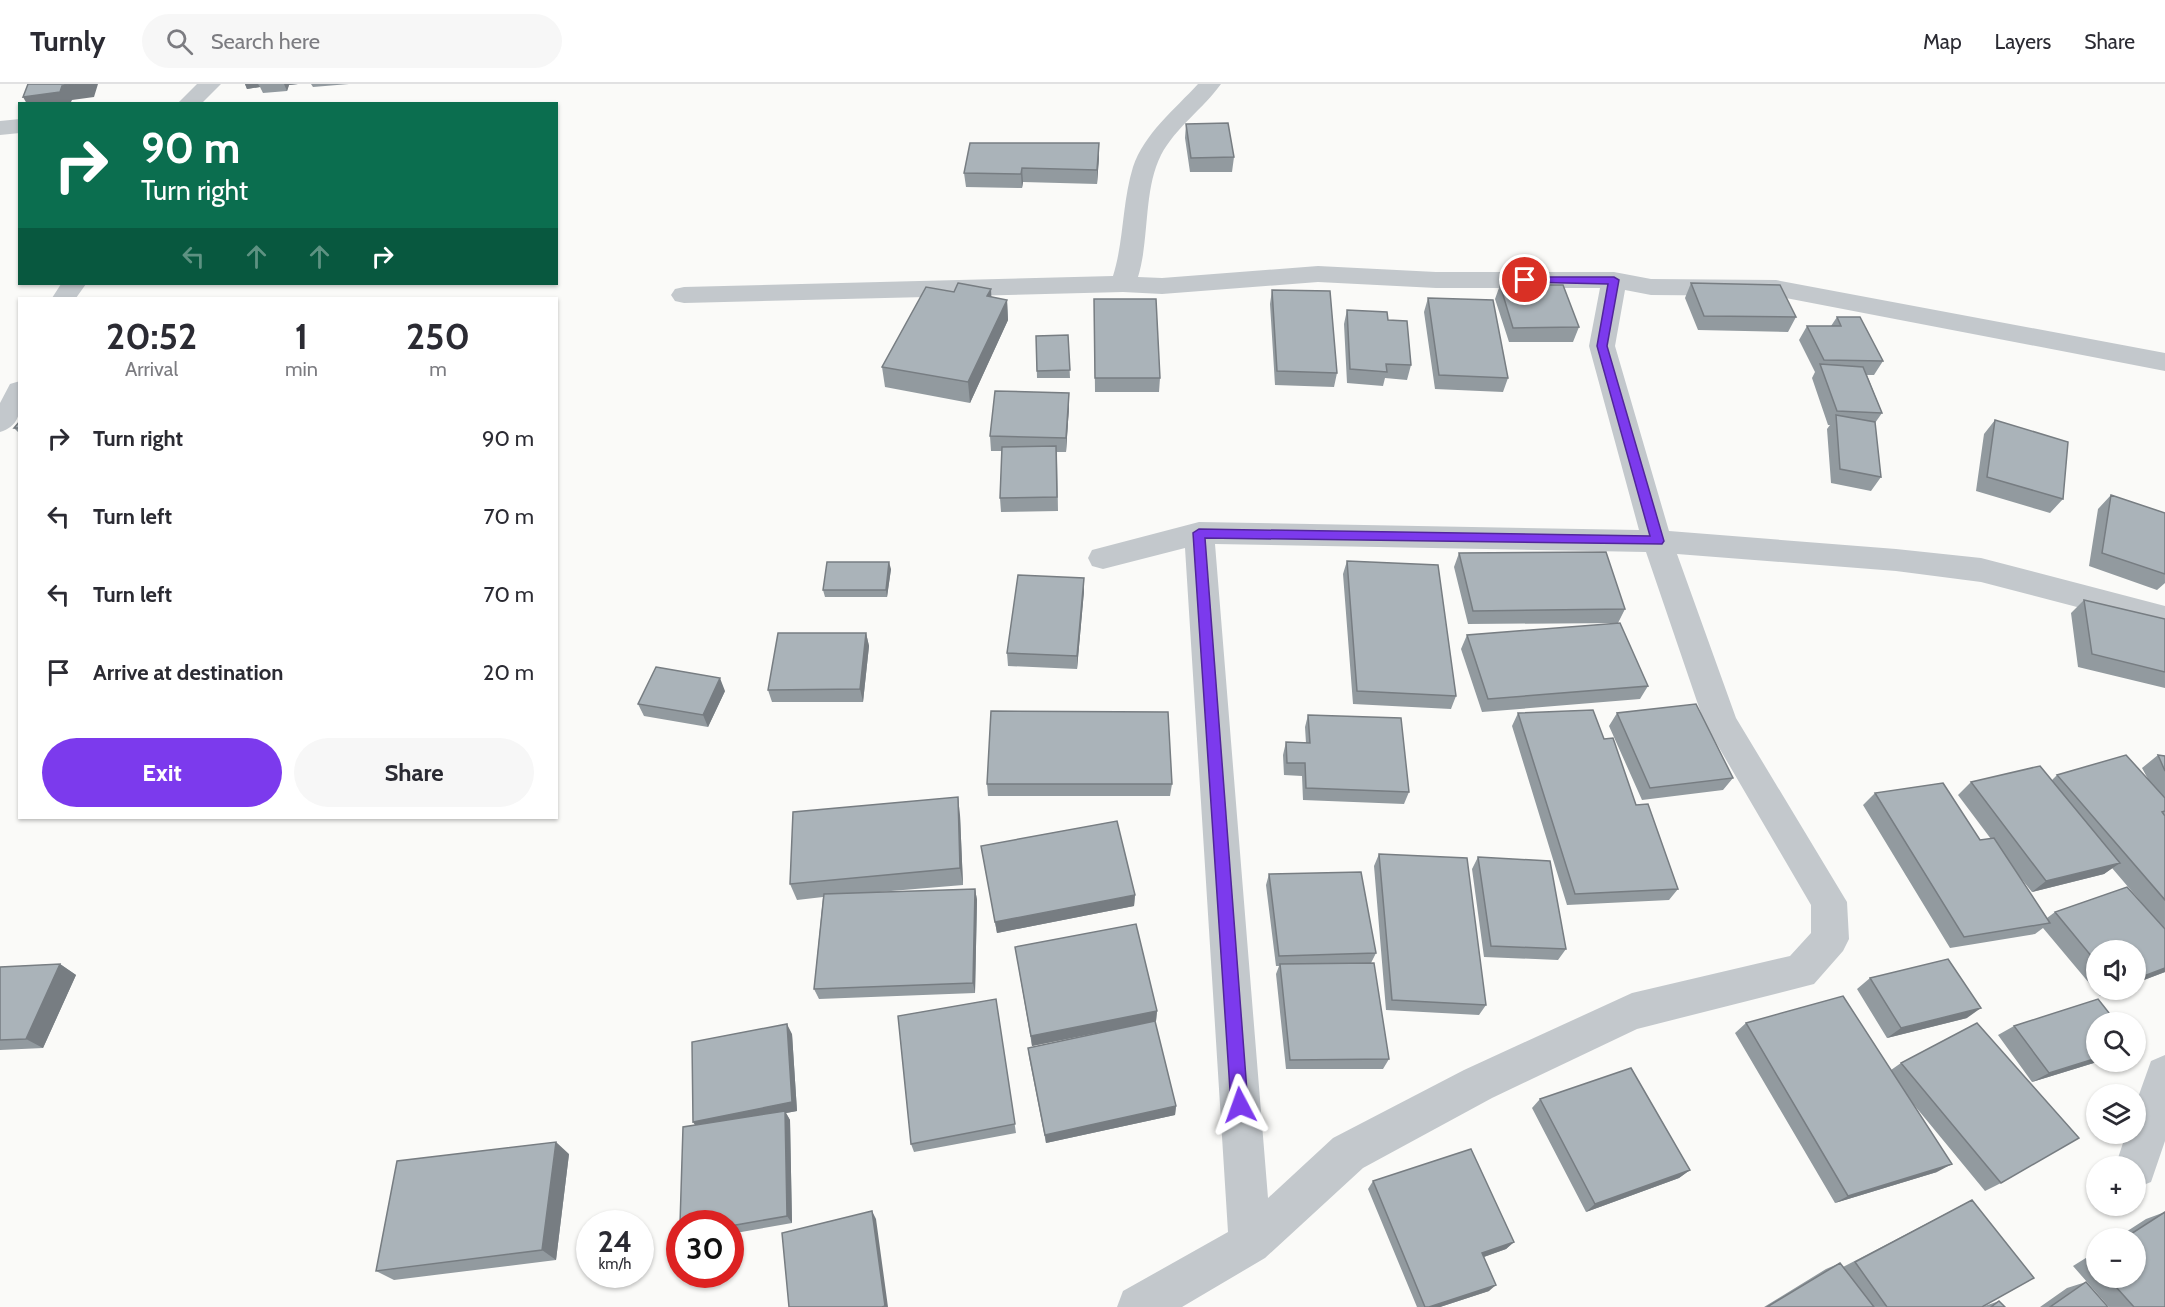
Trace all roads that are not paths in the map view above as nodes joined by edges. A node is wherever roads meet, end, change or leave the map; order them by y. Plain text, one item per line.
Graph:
1 (210, 84) edge
2 (1210, 84) edge
3 (190, 102) edge
4 (18, 126) edge
5 (0, 128) edge
6 (1614, 280) junction
7 (1123, 284) junction
8 (684, 295) dead end
9 (2165, 362) edge
10 (18, 394) edge
11 (0, 422) edge
12 (1199, 533) junction
13 (1657, 541) junction
14 (1103, 558) dead end
15 (2165, 618) edge
16 (2165, 1075) edge
17 (2139, 1156) edge
18 (1250, 1243) junction
19 (1138, 1307) edge

1 - 3 street
2 - 7 street
4 - 5 street
6 - 7 street
6 - 9 street
6 - 13 street
7 - 8 street
10 - 11 street
12 - 13 street
12 - 14 street
12 - 18 street
13 - 15 street
13 - 18 street
16 - 17 street
18 - 19 street

